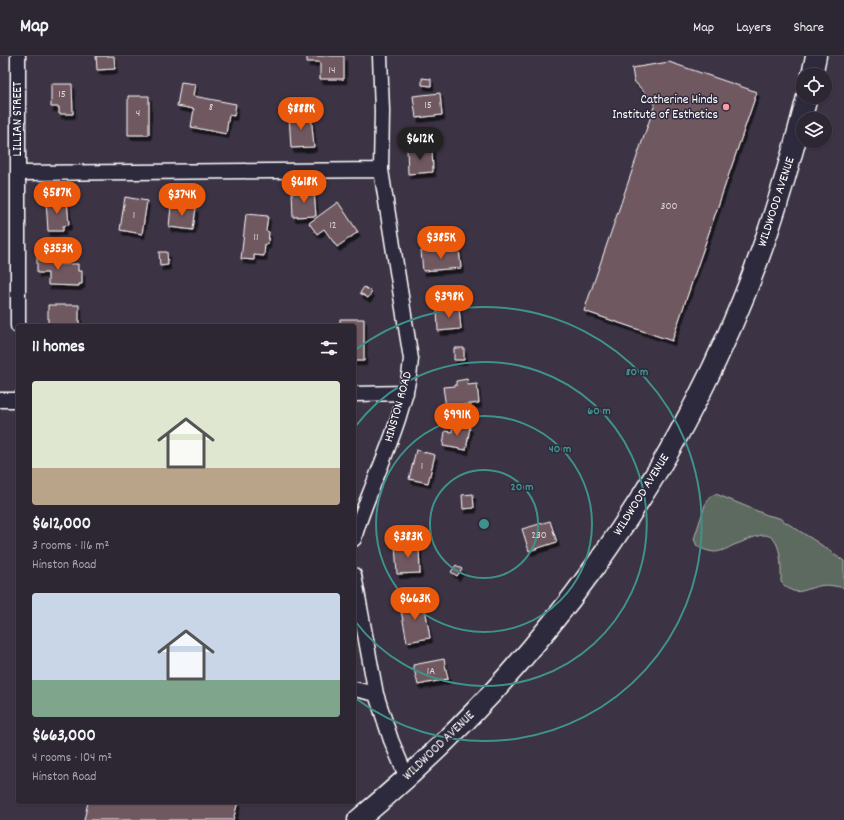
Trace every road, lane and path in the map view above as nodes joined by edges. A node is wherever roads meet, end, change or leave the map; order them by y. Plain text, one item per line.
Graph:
1 (18, 56) edge
2 (380, 56) edge
3 (816, 56) edge
4 (813, 68) edge
5 (805, 104) edge
6 (381, 170) junction
7 (18, 173) junction
8 (18, 324) edge
9 (406, 393) junction
10 (356, 394) edge
11 (0, 400) edge
12 (16, 400) edge
13 (356, 533) edge
14 (356, 585) edge
15 (356, 689) edge
16 (376, 694) junction
17 (408, 778) junction
18 (358, 820) edge

1 - 7 street, LILLIAN STREET
2 - 6 street, HINSTON ROAD
3 - 4 street
5 - 17 street, WILDWOOD AVENUE
6 - 7 street
6 - 9 street, HINSTON ROAD
7 - 8 street, LILLIAN STREET
9 - 10 street
9 - 13 street, HINSTON ROAD
11 - 12 street
14 - 16 street
15 - 16 street
16 - 17 street
17 - 18 street, WILDWOOD AVENUE

